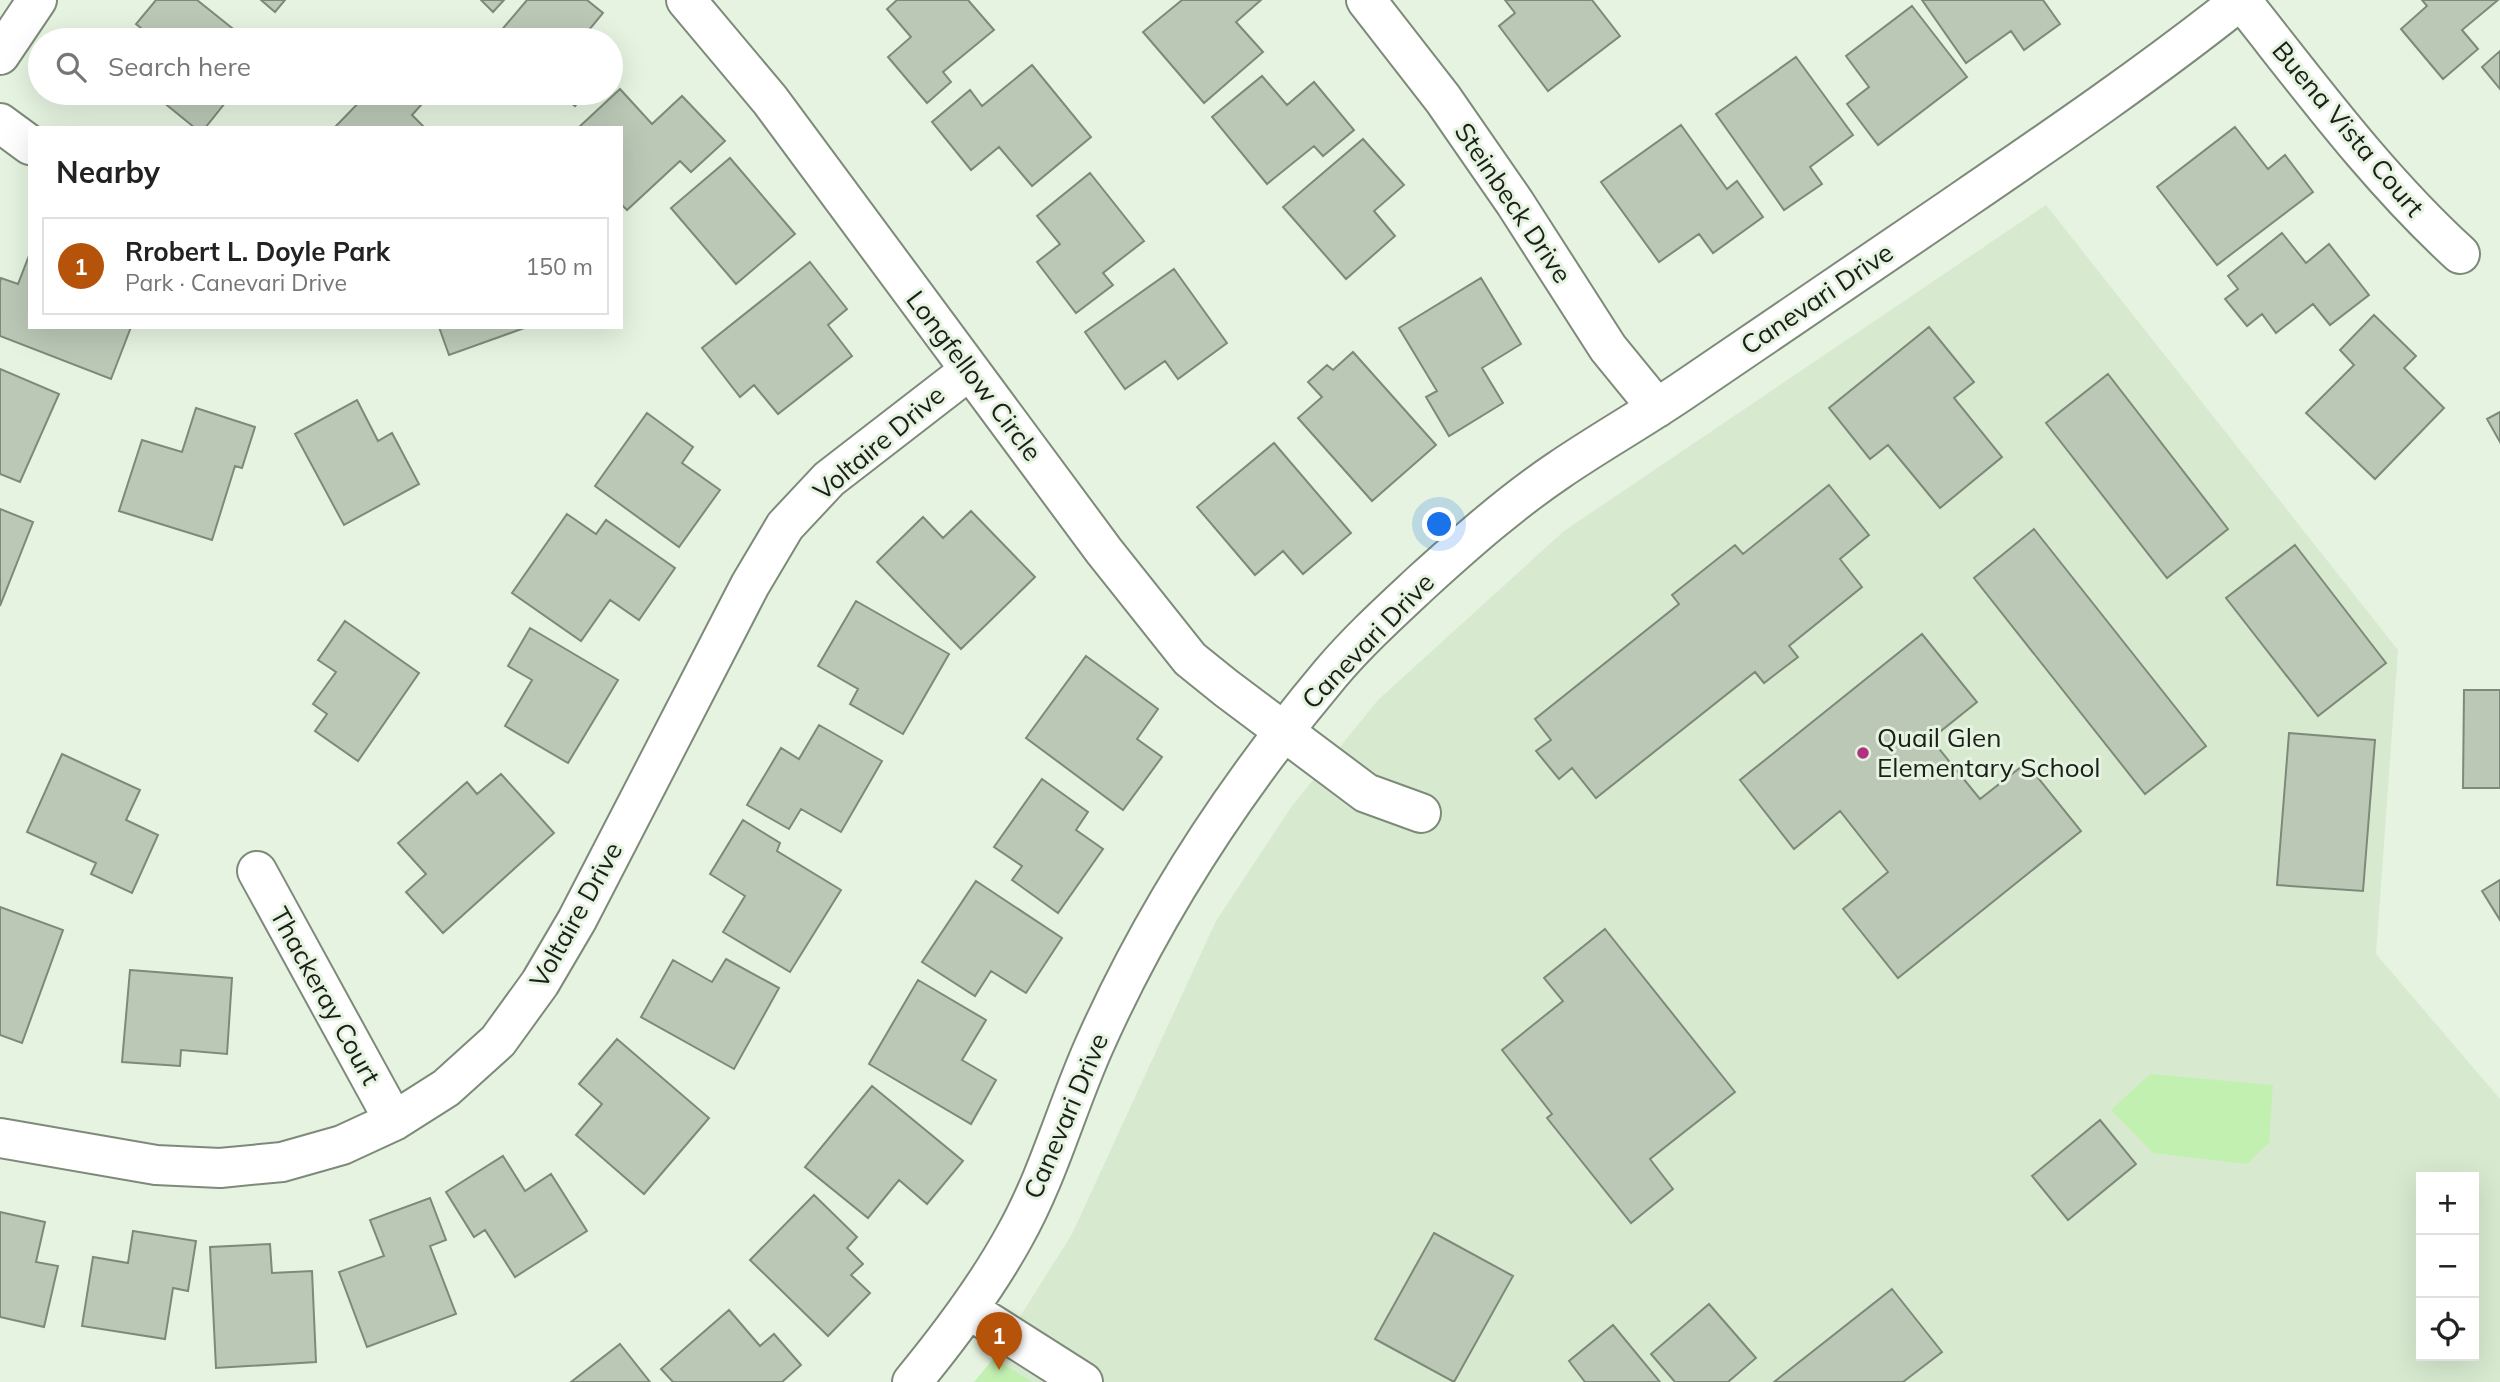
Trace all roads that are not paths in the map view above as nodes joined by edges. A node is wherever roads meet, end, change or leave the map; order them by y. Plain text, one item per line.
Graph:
1 (37, 0) edge
2 (686, 0) edge
3 (1366, 0) edge
4 (2241, 0) edge
5 (0, 55) edge
6 (0, 123) edge
7 (28, 144) edge
8 (2460, 254) dead end
9 (970, 369) junction
10 (1657, 408) junction
11 (1283, 732) junction
12 (1421, 813) dead end
13 (257, 871) dead end
14 (394, 1121) junction
15 (0, 1138) edge
16 (968, 1309) junction
17 (912, 1382) edge
18 (1083, 1382) edge

1 - 5 street
2 - 9 street, Longfellow Circle
3 - 10 street, Steinbeck Drive
4 - 8 street, Buena Vista Court
4 - 10 street, Canevari Drive
6 - 7 street
9 - 11 street, Longfellow Circle
9 - 14 street, Voltaire Drive
10 - 11 street, Canevari Drive
11 - 12 street, Longfellow Circle
11 - 16 street, Canevari Drive
13 - 14 street, Thackeray Court
14 - 15 street, Voltaire Drive
16 - 17 street, Canevari Drive
16 - 18 street

